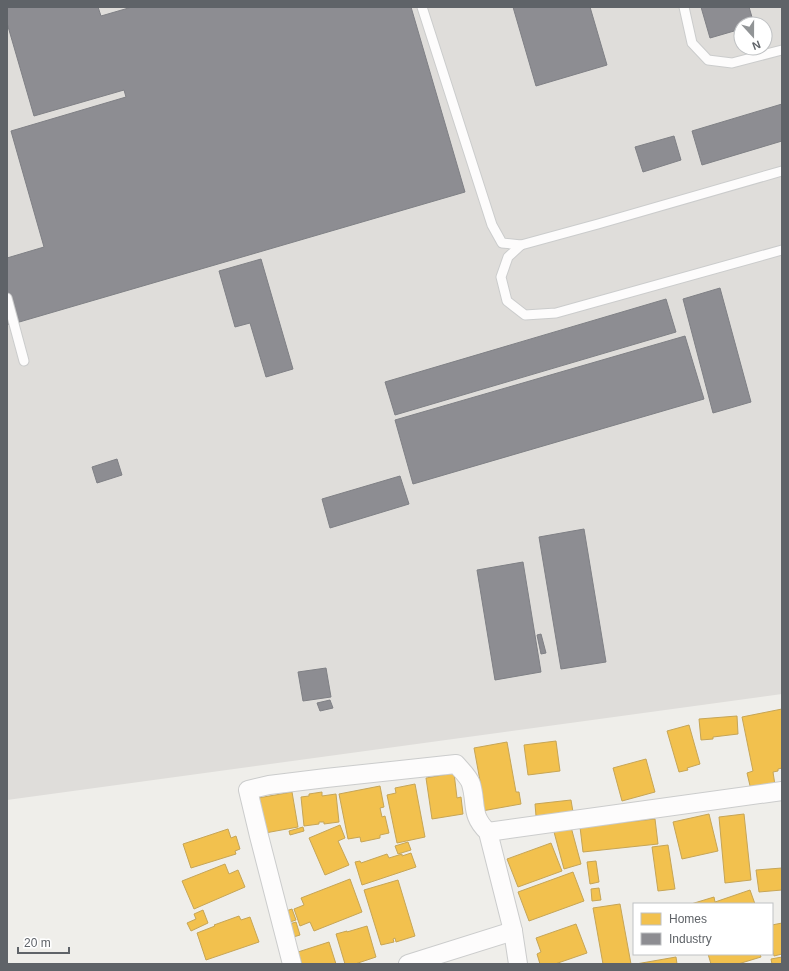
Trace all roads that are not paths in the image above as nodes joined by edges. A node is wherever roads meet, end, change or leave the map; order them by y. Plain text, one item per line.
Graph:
1 (422, 7) edge
2 (684, 7) edge
3 (782, 50) edge
4 (782, 171) edge
5 (521, 245) junction
6 (782, 250) edge
7 (7, 298) edge
8 (24, 361) dead end
9 (782, 791) edge
10 (488, 832) junction
11 (513, 931) junction
12 (292, 964) edge
13 (408, 964) edge
14 (518, 964) edge

1 - 5 lane
2 - 3 lane
4 - 5 lane
5 - 6 lane
7 - 8 lane
9 - 10 street
10 - 11 street
10 - 12 street
11 - 13 street
11 - 14 street

